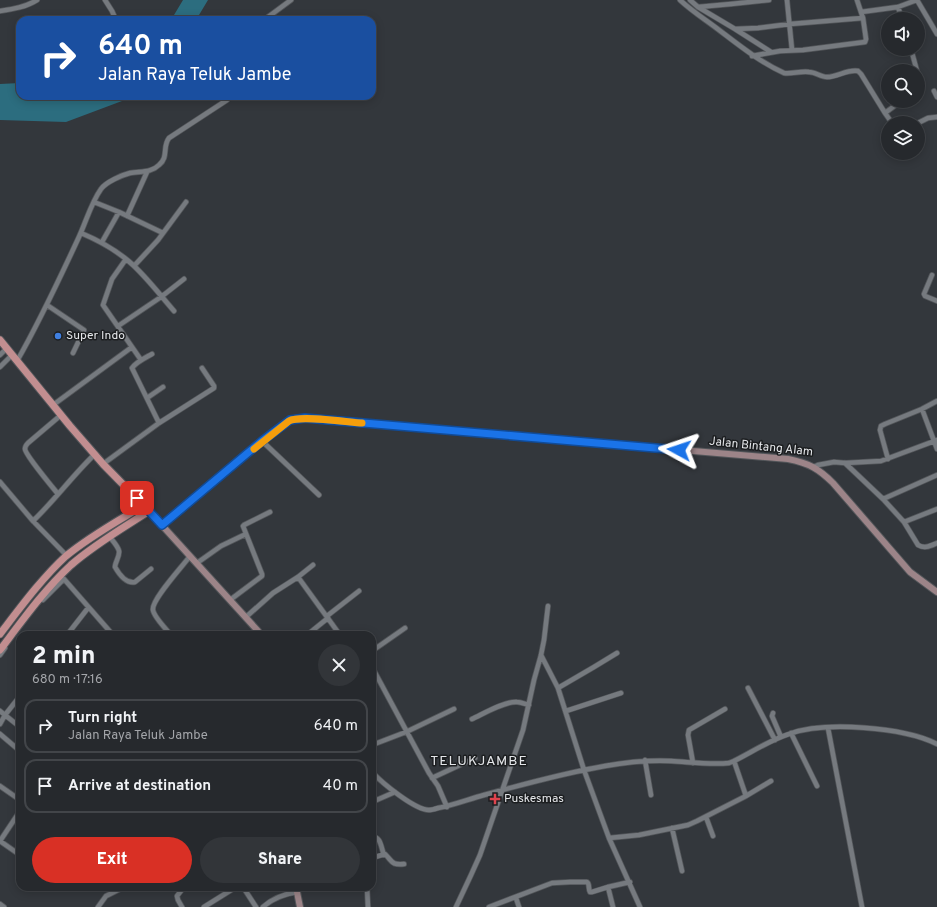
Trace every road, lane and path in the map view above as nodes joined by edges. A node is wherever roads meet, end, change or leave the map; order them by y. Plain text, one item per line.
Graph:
1 (37, 0) edge
2 (105, 0) edge
3 (291, 0) edge
4 (680, 0) edge
5 (690, 0) edge
6 (769, 0) edge
7 (787, 0) edge
8 (857, 0) edge
9 (917, 0) edge
10 (730, 2) edge
11 (698, 7) junction
12 (898, 7) junction
13 (0, 11) edge
14 (861, 12) junction
15 (900, 12) edge
16 (114, 16) edge
17 (269, 16) edge
18 (863, 18) junction
19 (790, 24) junction
20 (735, 29) junction
21 (937, 34) edge
22 (792, 50) junction
23 (771, 52) junction
24 (752, 56) junction
25 (934, 91) dead end
26 (937, 97) edge
27 (227, 100) edge
28 (892, 108) edge
29 (885, 113) junction
30 (887, 116) edge
31 (937, 117) edge
32 (925, 120) edge
33 (147, 172) junction
34 (94, 202) junction
35 (186, 202) dead end
36 (119, 212) junction
37 (127, 216) junction
38 (81, 233) junction
39 (163, 233) junction
40 (102, 242) junction
41 (126, 259) junction
42 (134, 266) junction
43 (932, 275) dead end
44 (184, 280) dead end
45 (162, 297) junction
46 (937, 301) edge
47 (47, 305) junction
48 (174, 311) dead end
49 (118, 326) junction
50 (0, 340) edge
51 (132, 347) junction
52 (7, 348) junction
53 (72, 353) dead end
54 (152, 354) dead end
55 (0, 355) edge
56 (12, 355) junction
57 (141, 360) junction
58 (17, 361) junction
59 (0, 367) edge
60 (202, 368) dead end
61 (163, 387) dead end
62 (147, 398) junction
63 (937, 401) edge
64 (53, 405) junction
65 (922, 409) junction
66 (61, 414) junction
67 (159, 422) junction
68 (262, 441) junction
69 (936, 441) edge
70 (937, 449) edge
71 (95, 454) junction
72 (888, 459) junction
73 (845, 463) junction
74 (103, 464) junction
75 (814, 467) junction
76 (937, 475) edge
77 (0, 482) edge
78 (58, 494) junction
79 (319, 495) dead end
80 (883, 499) junction
81 (144, 505) junction
82 (937, 509) edge
83 (149, 511) junction
84 (270, 512) dead end
85 (33, 521) junction
86 (904, 522) junction
87 (162, 525) junction
88 (246, 534) junction
89 (109, 536) junction
90 (937, 543) edge
91 (67, 556) junction
92 (190, 556) junction
93 (197, 563) junction
94 (313, 565) dead end
95 (54, 568) junction
96 (151, 569) dead end
97 (298, 577) junction
98 (61, 578) junction
99 (359, 591) dead end
100 (937, 592) edge
101 (230, 600) junction
102 (548, 606) dead end
103 (88, 608) junction
104 (246, 617) junction
105 (328, 617) junction
106 (405, 628) dead end
107 (19, 631) edge
108 (70, 631) edge
109 (109, 631) edge
110 (168, 631) edge
111 (255, 631) edge
112 (312, 631) edge
113 (337, 631) edge
114 (0, 634) edge
115 (16, 634) edge
116 (376, 648) edge
117 (0, 650) edge
118 (617, 653) dead end
119 (0, 655) edge
120 (542, 655) junction
121 (376, 675) edge
122 (558, 688) junction
123 (748, 688) dead end
124 (621, 693) dead end
125 (16, 701) edge
126 (529, 705) junction
127 (454, 709) dead end
128 (725, 709) dead end
129 (0, 710) edge
130 (566, 711) junction
131 (773, 713) dead end
132 (5, 715) junction
133 (472, 719) dead end
134 (0, 724) edge
135 (16, 724) edge
136 (828, 728) junction
137 (406, 732) junction
138 (791, 733) junction
139 (0, 734) edge
140 (781, 737) junction
141 (775, 740) junction
142 (376, 743) edge
143 (937, 744) edge
144 (16, 748) edge
145 (476, 758) dead end
146 (645, 760) junction
147 (734, 761) junction
148 (693, 763) junction
149 (584, 770) junction
150 (376, 776) edge
151 (432, 778) junction
152 (771, 781) dead end
153 (0, 786) edge
154 (818, 786) dead end
155 (502, 790) junction
156 (395, 792) junction
157 (651, 795) dead end
158 (746, 796) junction
159 (16, 797) edge
160 (376, 800) edge
161 (447, 807) junction
162 (16, 817) edge
163 (706, 818) junction
164 (672, 828) junction
165 (376, 836) edge
166 (713, 836) dead end
167 (609, 838) junction
168 (0, 841) edge
169 (16, 852) edge
170 (384, 855) junction
171 (376, 857) edge
172 (404, 864) dead end
173 (682, 871) dead end
174 (630, 882) junction
175 (608, 887) junction
176 (116, 891) edge
177 (181, 891) edge
178 (230, 891) edge
179 (246, 891) edge
180 (294, 891) edge
181 (297, 891) edge
182 (367, 891) edge
183 (516, 898) junction
184 (0, 904) edge
185 (4, 907) edge
186 (98, 907) edge
187 (182, 907) edge
188 (204, 907) edge
189 (256, 907) edge
190 (263, 907) edge
191 (300, 907) edge
192 (368, 907) edge
193 (456, 907) edge
194 (489, 907) edge
195 (519, 907) edge
196 (613, 907) edge
197 (640, 907) edge
198 (862, 907) edge

1 - 13 street
2 - 16 street
3 - 17 street
4 - 24 street
5 - 11 street
6 - 10 street
7 - 19 street
8 - 14 street
9 - 12 street
9 - 21 street
10 - 11 street
11 - 20 street
12 - 14 street
12 - 15 street
14 - 18 street
18 - 19 street
18 - 22 street
19 - 20 street
19 - 22 street
20 - 23 street
22 - 23 street
23 - 24 street
24 - 29 street
25 - 26 street
27 - 33 street
28 - 29 street
29 - 30 street
31 - 32 street
33 - 34 street
33 - 37 street
34 - 36 street
34 - 38 street
35 - 39 street
36 - 37 street
36 - 40 street
37 - 39 street
38 - 40 street
38 - 47 street
39 - 42 street
40 - 41 street
41 - 42 street
41 - 49 street
42 - 45 street
43 - 46 street
44 - 45 street
45 - 48 street
45 - 49 street
47 - 53 street
47 - 58 street
49 - 51 street
50 - 52 main road
51 - 57 street
51 - 64 street
52 - 55 street
52 - 56 main road
54 - 57 street
56 - 58 main road
56 - 59 street
57 - 62 street
58 - 64 main road
60 - 67 street
61 - 62 street
62 - 67 street
63 - 65 street
64 - 66 main road
65 - 69 street
65 - 72 street
66 - 71 main road
66 - 78 street
67 - 74 street
68 - 75 street, Jalan Bintang Alam
68 - 79 street
68 - 87 street, Jalan Bintang Alam
69 - 70 street
69 - 72 street, Jalan Bintang Alam
71 - 74 main road
71 - 78 street
72 - 73 street, Jalan Bintang Alam
73 - 75 street, Jalan Bintang Alam
73 - 80 street
74 - 81 main road
75 - 100 street
76 - 80 street
77 - 85 street
78 - 85 street
80 - 86 street
81 - 83 main road
81 - 91 main road
82 - 86 street
83 - 87 street
83 - 89 main road
84 - 88 street
85 - 91 street
86 - 90 street
87 - 92 street
88 - 93 street
88 - 101 street
89 - 96 street
89 - 98 main road
91 - 95 main road
92 - 93 street
92 - 110 street
93 - 101 street
94 - 97 street
95 - 98 street
95 - 114 main road
97 - 104 street
97 - 105 street
98 - 103 street
98 - 107 street
98 - 117 main road
99 - 105 street
101 - 104 street
102 - 120 street
103 - 108 street
103 - 109 street
104 - 111 street
105 - 112 street
105 - 113 street
106 - 116 street
115 - 119 street
118 - 122 street
120 - 122 street
120 - 126 street
121 - 137 street
122 - 130 street
123 - 141 street
124 - 130 street
125 - 132 street
126 - 133 street
126 - 155 street
127 - 137 street
128 - 148 street
129 - 132 street
130 - 149 street
131 - 140 street
132 - 134 street
132 - 135 street
136 - 138 street
136 - 143 street
136 - 198 street
137 - 142 street
137 - 151 street
138 - 140 street
138 - 154 street
139 - 144 street
140 - 141 street
141 - 147 street
145 - 151 street
146 - 148 street
146 - 149 street
146 - 157 street
147 - 148 street
147 - 158 street
149 - 155 street
149 - 167 street
150 - 156 street
151 - 161 street
152 - 158 street
153 - 159 street
155 - 161 street
155 - 193 street
156 - 160 street
156 - 161 street
158 - 163 street
162 - 168 street
163 - 164 street
163 - 166 street
164 - 167 street
164 - 173 street
165 - 170 street
167 - 174 street
168 - 169 street
170 - 171 street
170 - 172 street
174 - 175 street
174 - 197 street
175 - 183 street
175 - 196 street
176 - 186 street
177 - 187 street
178 - 188 street
179 - 189 street
180 - 190 street
181 - 191 street
182 - 192 street
183 - 194 street
183 - 195 street
184 - 185 street

